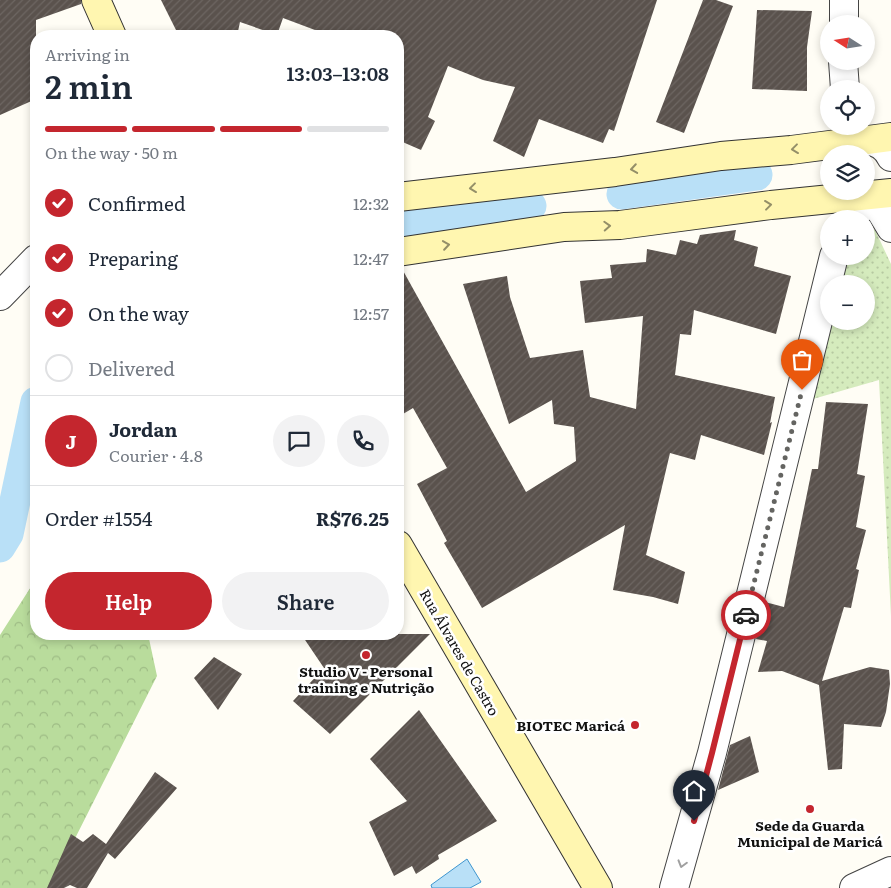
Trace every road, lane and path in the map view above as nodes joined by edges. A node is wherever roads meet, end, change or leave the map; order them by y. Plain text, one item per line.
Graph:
1 (96, 0) edge
2 (844, 0) edge
3 (844, 15) edge
4 (109, 30) edge
5 (891, 137) edge
6 (853, 140) edge
7 (891, 157) edge
8 (876, 189) edge
9 (404, 196) edge
10 (859, 210) edge
11 (891, 228) edge
12 (404, 251) edge
13 (30, 265) edge
14 (832, 265) edge
15 (0, 296) edge
16 (404, 556) edge
17 (891, 871) edge
18 (598, 888) edge
19 (674, 888) edge
20 (854, 888) edge

1 - 4 street
2 - 3 street
5 - 6 street
6 - 7 street
6 -> 9 street
8 - 10 street
8 - 11 street
12 -> 8 street
13 - 15 street
14 -> 19 street
16 - 18 street, Rua Álvares de Castro
17 - 20 street

